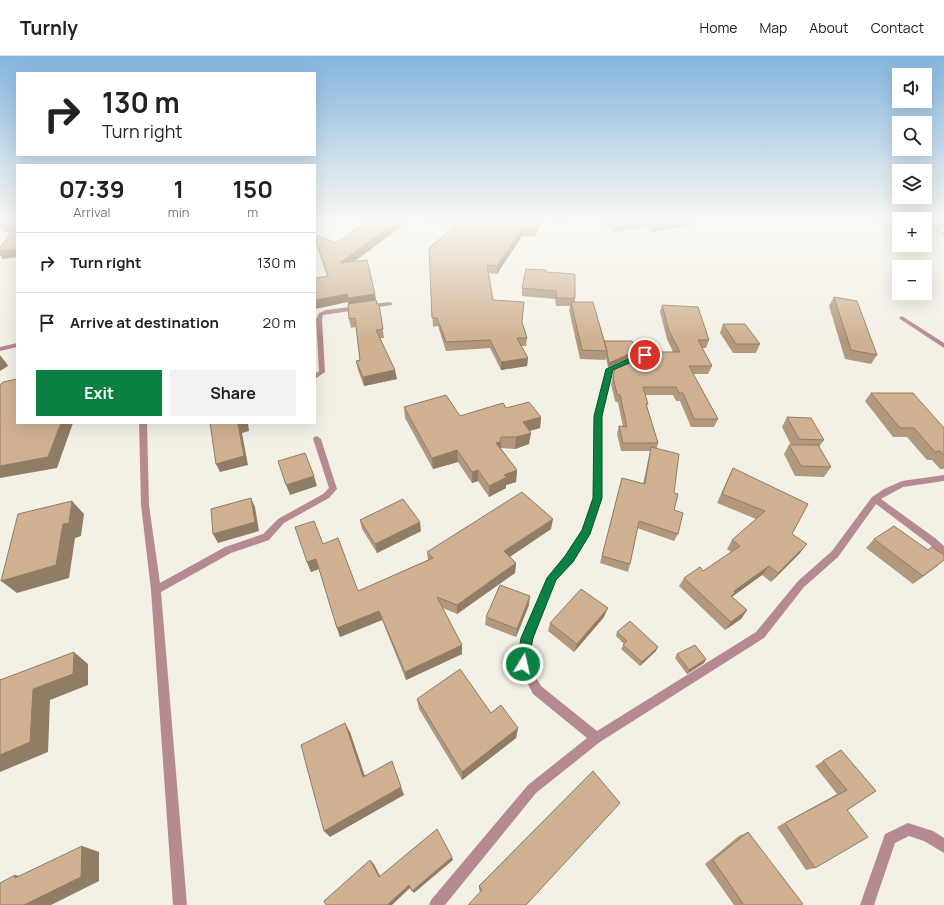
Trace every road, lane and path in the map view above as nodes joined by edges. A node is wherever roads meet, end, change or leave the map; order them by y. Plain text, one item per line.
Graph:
1 (390, 304) dead end
2 (902, 318) dead end
3 (16, 345) edge
4 (944, 346) edge
5 (652, 347) dead end
6 (0, 349) edge
7 (316, 376) edge
8 (143, 424) edge
9 (317, 438) dead end
10 (944, 478) edge
11 (875, 500) junction
12 (944, 552) edge
13 (156, 590) junction
14 (596, 738) junction
15 (944, 846) edge
16 (180, 905) edge
17 (436, 905) edge
18 (867, 905) edge

1 - 7 street
2 - 4 street
3 - 6 street
5 - 14 street
8 - 13 street
9 - 13 street
10 - 11 street
11 - 12 street
11 - 14 street
13 - 16 street
14 - 17 street
15 - 18 street

